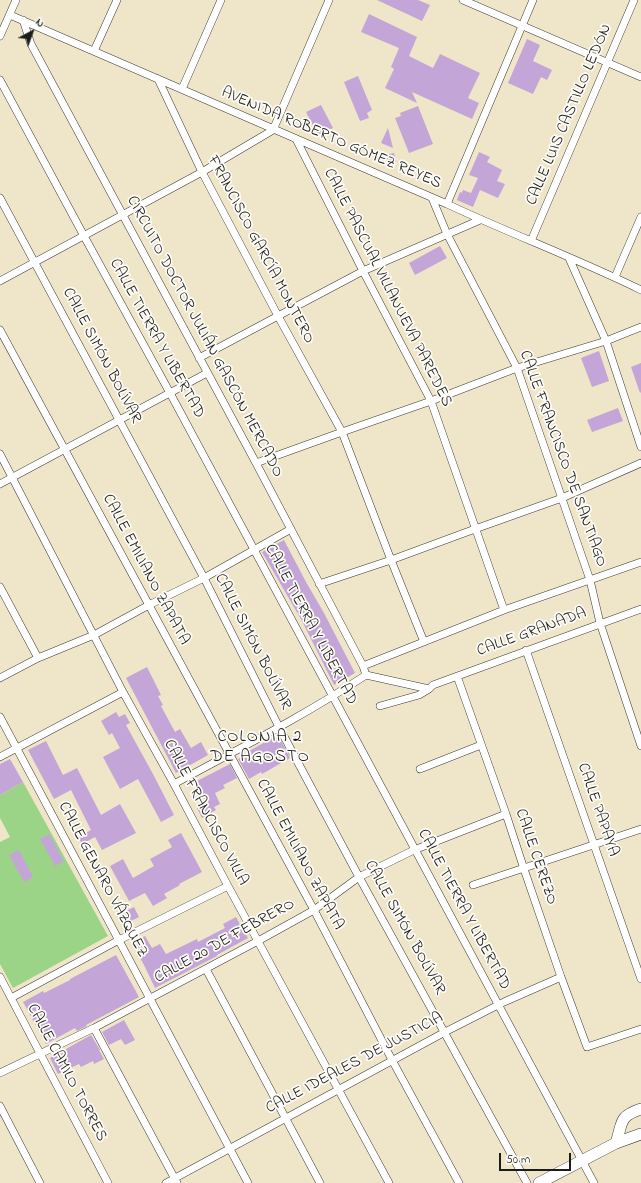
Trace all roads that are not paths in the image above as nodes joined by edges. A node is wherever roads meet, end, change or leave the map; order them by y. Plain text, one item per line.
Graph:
1 (16, 0) edge
2 (117, 0) edge
3 (221, 0) edge
4 (329, 0) edge
5 (463, 0) edge
6 (533, 0) edge
7 (634, 0) edge
8 (10, 14) junction
9 (23, 20) junction
10 (522, 26) junction
11 (0, 36) edge
12 (94, 51) junction
13 (608, 62) junction
14 (641, 77) edge
15 (158, 79) junction
16 (0, 80) edge
17 (182, 89) junction
18 (273, 130) junction
19 (296, 138) junction
20 (202, 172) junction
21 (0, 198) edge
22 (432, 198) junction
23 (446, 204) junction
24 (123, 215) junction
25 (641, 217) edge
26 (480, 220) junction
27 (447, 234) junction
28 (84, 236) junction
29 (531, 241) junction
30 (569, 258) junction
31 (34, 262) junction
32 (363, 271) junction
33 (615, 277) junction
34 (0, 281) edge
35 (641, 290) edge
36 (278, 316) junction
37 (641, 327) edge
38 (0, 330) edge
39 (606, 341) junction
40 (199, 358) junction
41 (517, 368) junction
42 (207, 373) junction
43 (170, 393) junction
44 (432, 402) junction
45 (119, 420) junction
46 (342, 432) junction
47 (641, 446) edge
48 (64, 449) junction
49 (0, 454) edge
50 (256, 463) junction
51 (641, 464) edge
52 (12, 477) junction
53 (0, 484) edge
54 (562, 498) junction
55 (476, 528) junction
56 (291, 529) junction
57 (254, 550) junction
58 (391, 560) junction
59 (641, 562) edge
60 (204, 578) junction
61 (590, 580) junction
62 (319, 584) junction
63 (0, 587) edge
64 (149, 605) junction
65 (641, 609) edge
66 (504, 610) junction
67 (600, 624) junction
68 (94, 635) junction
69 (424, 642) junction
70 (526, 650) junction
71 (38, 658) junction
72 (362, 666) junction
73 (366, 675) junction
74 (456, 676) junction
75 (0, 678) edge
76 (431, 687) junction
77 (123, 692) junction
78 (332, 697) junction
79 (380, 706) dead end
80 (0, 716) edge
81 (279, 727) junction
82 (481, 745) junction
83 (641, 746) edge
84 (17, 748) junction
85 (229, 755) junction
86 (0, 757) edge
87 (420, 770) dead end
88 (174, 784) junction
89 (506, 814) junction
90 (641, 829) edge
91 (594, 845) junction
92 (414, 850) junction
93 (524, 869) junction
94 (359, 877) junction
95 (473, 885) dead end
96 (228, 886) junction
97 (314, 910) junction
98 (118, 940) junction
99 (258, 941) junction
100 (206, 968) junction
101 (0, 977) edge
102 (561, 977) junction
103 (641, 980) edge
104 (12, 998) junction
105 (150, 999) junction
106 (498, 1005) junction
107 (94, 1028) junction
108 (641, 1029) edge
109 (445, 1032) junction
110 (40, 1054) junction
111 (392, 1060) junction
112 (0, 1073) edge
113 (339, 1089) junction
114 (0, 1106) edge
115 (641, 1109) edge
116 (285, 1119) junction
117 (641, 1134) edge
118 (616, 1143) junction
119 (229, 1148) junction
120 (582, 1160) junction
121 (175, 1181) edge
122 (40, 1183) edge
123 (108, 1183) edge
124 (166, 1183) edge
125 (248, 1183) edge
126 (320, 1183) edge
127 (389, 1183) edge
128 (459, 1183) edge
129 (527, 1183) edge
130 (539, 1183) edge
131 (594, 1183) edge

1 - 8 street
2 - 12 street
3 - 17 street
4 - 18 street
5 - 10 street
6 - 10 street
7 - 13 street, CALLE LUIS CASTILLO LEDÓN
8 - 9 street, AVENIDA ROBERTO GÓMEZ REYES
8 - 11 street
9 - 12 street, AVENIDA ROBERTO GÓMEZ REYES
9 - 24 street, CIRCUITO DOCTOR JULIÁN GASCÓN MERCADO
10 - 13 street
10 - 23 street
12 - 15 street, AVENIDA ROBERTO GÓMEZ REYES
13 - 14 street
13 - 29 street, CALLE LUIS CASTILLO LEDÓN
15 - 17 street, AVENIDA ROBERTO GÓMEZ REYES
15 - 20 street, FRANCISCO GARCÍA MONTERO
16 - 28 street, CALLE TIERRA Y LIBERTAD
17 - 18 street, AVENIDA ROBERTO GÓMEZ REYES
18 - 19 street, AVENIDA ROBERTO GÓMEZ REYES
18 - 20 street
19 - 22 street, AVENIDA ROBERTO GÓMEZ REYES
19 - 32 street, CALLE PASCUAL VILLANUEVA PAREDES
20 - 24 street
20 - 36 street, FRANCISCO GARCÍA MONTERO
21 - 31 street, CALLE SIMÓN BOLÍVAR
22 - 23 street, AVENIDA ROBERTO GÓMEZ REYES
22 - 27 street, CALLE FRANCISCO DE SANTIAGO
23 - 26 street, AVENIDA ROBERTO GÓMEZ REYES
24 - 28 street
24 - 40 street, CIRCUITO DOCTOR JULIÁN GASCÓN MERCADO
25 - 33 street
26 - 27 street
26 - 29 street, AVENIDA ROBERTO GÓMEZ REYES
27 - 32 street
27 - 41 street, CALLE FRANCISCO DE SANTIAGO
28 - 31 street
28 - 43 street, CALLE TIERRA Y LIBERTAD
29 - 30 street, AVENIDA ROBERTO GÓMEZ REYES
30 - 33 street, AVENIDA ROBERTO GÓMEZ REYES
30 - 39 street
31 - 34 street
31 - 45 street, CALLE SIMÓN BOLÍVAR
32 - 36 street
32 - 44 street, CALLE PASCUAL VILLANUEVA PAREDES
33 - 35 street, AVENIDA ROBERTO GÓMEZ REYES
36 - 40 street
36 - 46 street, FRANCISCO GARCÍA MONTERO
37 - 39 street
38 - 48 street, CALLE EMILIANO ZAPATA
39 - 41 street
39 - 47 street
40 - 42 street, CIRCUITO DOCTOR JULIÁN GASCÓN MERCADO
41 - 44 street
41 - 54 street, CALLE FRANCISCO DE SANTIAGO
42 - 43 street
42 - 50 street, CIRCUITO DOCTOR JULIÁN GASCÓN MERCADO
43 - 45 street
43 - 57 street, CALLE TIERRA Y LIBERTAD
44 - 46 street
44 - 55 street, CALLE PASCUAL VILLANUEVA PAREDES
45 - 48 street
45 - 60 street, CALLE SIMÓN BOLÍVAR
46 - 50 street
46 - 58 street, FRANCISCO GARCÍA MONTERO
48 - 52 street
48 - 64 street, CALLE EMILIANO ZAPATA
49 - 52 street, CALLE FRANCISCO VILLA
50 - 56 street, CIRCUITO DOCTOR JULIÁN GASCÓN MERCADO
51 - 54 street
52 - 53 street
52 - 68 street, CALLE FRANCISCO VILLA
54 - 55 street
54 - 61 street, CALLE FRANCISCO DE SANTIAGO
55 - 58 street
55 - 66 street, CALLE PASCUAL VILLANUEVA PAREDES
56 - 57 street
56 - 62 street, CIRCUITO DOCTOR JULIÁN GASCÓN MERCADO
57 - 60 street
57 - 78 street, CALLE TIERRA Y LIBERTAD
58 - 62 street
58 - 69 street, FRANCISCO GARCÍA MONTERO
59 - 61 street
60 - 64 street
60 - 81 street, CALLE SIMÓN BOLÍVAR
61 - 66 street
61 - 67 street, CALLE FRANCISCO DE SANTIAGO
62 - 72 street, CIRCUITO DOCTOR JULIÁN GASCÓN MERCADO
63 - 71 street
64 - 68 street
64 - 85 street, CALLE EMILIANO ZAPATA
65 - 67 street, CALLE GRANADA
66 - 69 street
67 - 70 street, CALLE GRANADA
67 - 83 street, CALLE FRANCISCO DE SANTIAGO
68 - 71 street
68 - 77 street, CALLE FRANCISCO VILLA
69 - 72 street
70 - 74 street, CALLE GRANADA
70 - 91 street, CALLE PAPAYA
71 - 75 street
72 - 73 street, CIRCUITO DOCTOR JULIÁN GASCÓN MERCADO
73 - 76 street
73 - 78 street
74 - 76 street, CALLE GRANADA
74 - 82 street, CALLE CEREZO
76 - 79 street, CALLE GRANADA
77 - 84 street
77 - 88 street, CALLE FRANCISCO VILLA
78 - 81 street
78 - 92 street, CALLE TIERRA Y LIBERTAD
80 - 84 street, CALLE GENARO VÁZQUEZ
81 - 85 street
81 - 94 street, CALLE SIMÓN BOLÍVAR
82 - 87 street
82 - 89 street, CALLE CEREZO
84 - 86 street
84 - 98 street, CALLE GENARO VÁZQUEZ
85 - 88 street
85 - 97 street, CALLE EMILIANO ZAPATA
88 - 96 street, CALLE FRANCISCO VILLA
89 - 92 street, CALLE 20 DE FEBRERO
89 - 93 street, CALLE CEREZO
90 - 91 street
91 - 93 street
91 - 103 street, CALLE PAPAYA
92 - 94 street, CALLE 20 DE FEBRERO
92 - 106 street, CALLE TIERRA Y LIBERTAD
93 - 95 street
93 - 102 street, CALLE CEREZO
94 - 97 street, CALLE 20 DE FEBRERO
94 - 109 street, CALLE SIMÓN BOLÍVAR
96 - 98 street
96 - 99 street, CALLE FRANCISCO VILLA
97 - 99 street, CALLE 20 DE FEBRERO
97 - 111 street, CALLE EMILIANO ZAPATA
98 - 104 street
98 - 105 street, CALLE GENARO VÁZQUEZ
99 - 100 street, CALLE 20 DE FEBRERO
99 - 113 street, CALLE FRANCISCO VILLA
100 - 105 street, CALLE 20 DE FEBRERO
100 - 116 street
101 - 104 street, CALLE CAMILO TORRES
102 - 106 street, CALLE IDEALES DE JUSTICIA
102 - 108 street, CALLE CEREZO
104 - 110 street, CALLE CAMILO TORRES
105 - 107 street, CALLE 20 DE FEBRERO
105 - 119 street, CALLE GENARO VÁZQUEZ
106 - 109 street, CALLE IDEALES DE JUSTICIA
106 - 120 street, CALLE TIERRA Y LIBERTAD
107 - 110 street, CALLE 20 DE FEBRERO
107 - 121 street
109 - 111 street, CALLE IDEALES DE JUSTICIA
109 - 129 street, CALLE SIMÓN BOLÍVAR
110 - 112 street, CALLE 20 DE FEBRERO
110 - 123 street, CALLE CAMILO TORRES
111 - 113 street, CALLE IDEALES DE JUSTICIA
111 - 128 street, CALLE EMILIANO ZAPATA
113 - 116 street, CALLE IDEALES DE JUSTICIA
113 - 127 street, CALLE FRANCISCO VILLA
114 - 122 street
115 - 118 street
116 - 119 street, CALLE IDEALES DE JUSTICIA
116 - 126 street
117 - 118 street
118 - 120 street
119 - 121 street, CALLE IDEALES DE JUSTICIA
119 - 125 street, CALLE GENARO VÁZQUEZ
120 - 130 street
120 - 131 street, CALLE TIERRA Y LIBERTAD
121 - 124 street, CALLE IDEALES DE JUSTICIA

